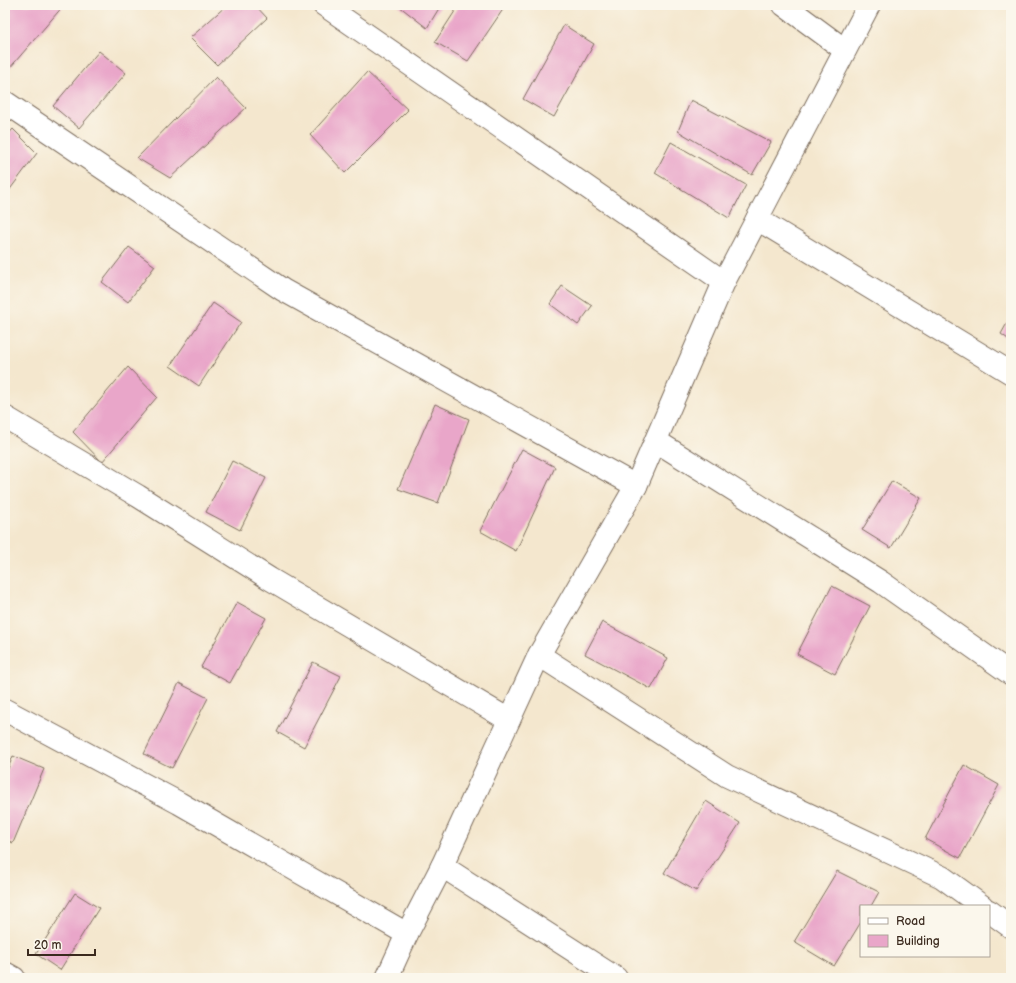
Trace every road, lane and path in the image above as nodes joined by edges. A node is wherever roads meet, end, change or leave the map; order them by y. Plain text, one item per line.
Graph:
1 (324, 5) edge
2 (784, 5) edge
3 (869, 5) edge
4 (845, 50) junction
5 (5, 102) edge
6 (757, 219) junction
7 (724, 282) junction
8 (1011, 373) edge
9 (5, 417) edge
10 (656, 440) junction
11 (636, 486) junction
12 (539, 655) junction
13 (1011, 674) edge
14 (5, 710) edge
15 (509, 720) junction
16 (442, 866) junction
17 (981, 905) edge
18 (990, 912) edge
19 (1011, 927) edge
20 (407, 934) junction
21 (5, 973) edge
22 (14, 978) edge
23 (387, 978) edge
24 (616, 978) edge

1 - 7 street
2 - 4 street
3 - 4 street
4 - 6 street
5 - 11 street
6 - 7 street
6 - 8 street
7 - 10 street
9 - 15 street
10 - 11 street
10 - 13 street
11 - 12 street
12 - 15 street
12 - 17 street
14 - 20 street
15 - 16 street
16 - 20 street
16 - 24 street
18 - 19 street
20 - 23 street
21 - 22 street

